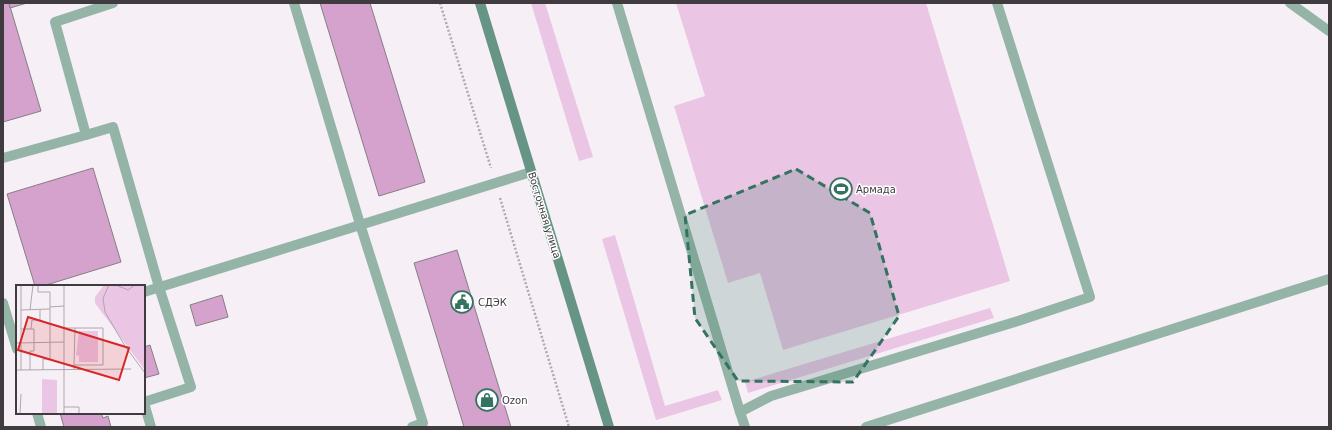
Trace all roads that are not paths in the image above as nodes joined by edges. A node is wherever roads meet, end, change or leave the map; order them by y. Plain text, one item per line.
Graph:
1 (113, 3) edge
2 (294, 3) edge
3 (480, 3) edge
4 (617, 3) edge
5 (998, 3) edge
6 (1290, 3) edge
7 (1329, 31) edge
8 (86, 135) junction
9 (3, 158) edge
10 (531, 172) junction
11 (360, 224) junction
12 (1329, 279) edge
13 (159, 286) junction
14 (145, 292) edge
15 (3, 303) edge
16 (15, 337) edge
17 (3, 340) edge
18 (145, 402) edge
19 (145, 406) edge
20 (740, 412) junction
21 (37, 414) edge
22 (41, 427) edge
23 (151, 427) edge
24 (412, 427) edge
25 (609, 427) edge
26 (745, 427) edge
27 (866, 427) edge

1 - 8 street
2 - 11 street
3 - 10 main road, Восточная улица
4 - 20 street
5 - 20 street
6 - 7 street
8 - 9 street
8 - 13 street
10 - 11 street
10 - 25 main road, Восточная улица
11 - 13 street
11 - 24 street
12 - 27 street
13 - 14 street
13 - 18 street
15 - 16 street
16 - 17 street
19 - 23 street
20 - 26 street
21 - 22 street

